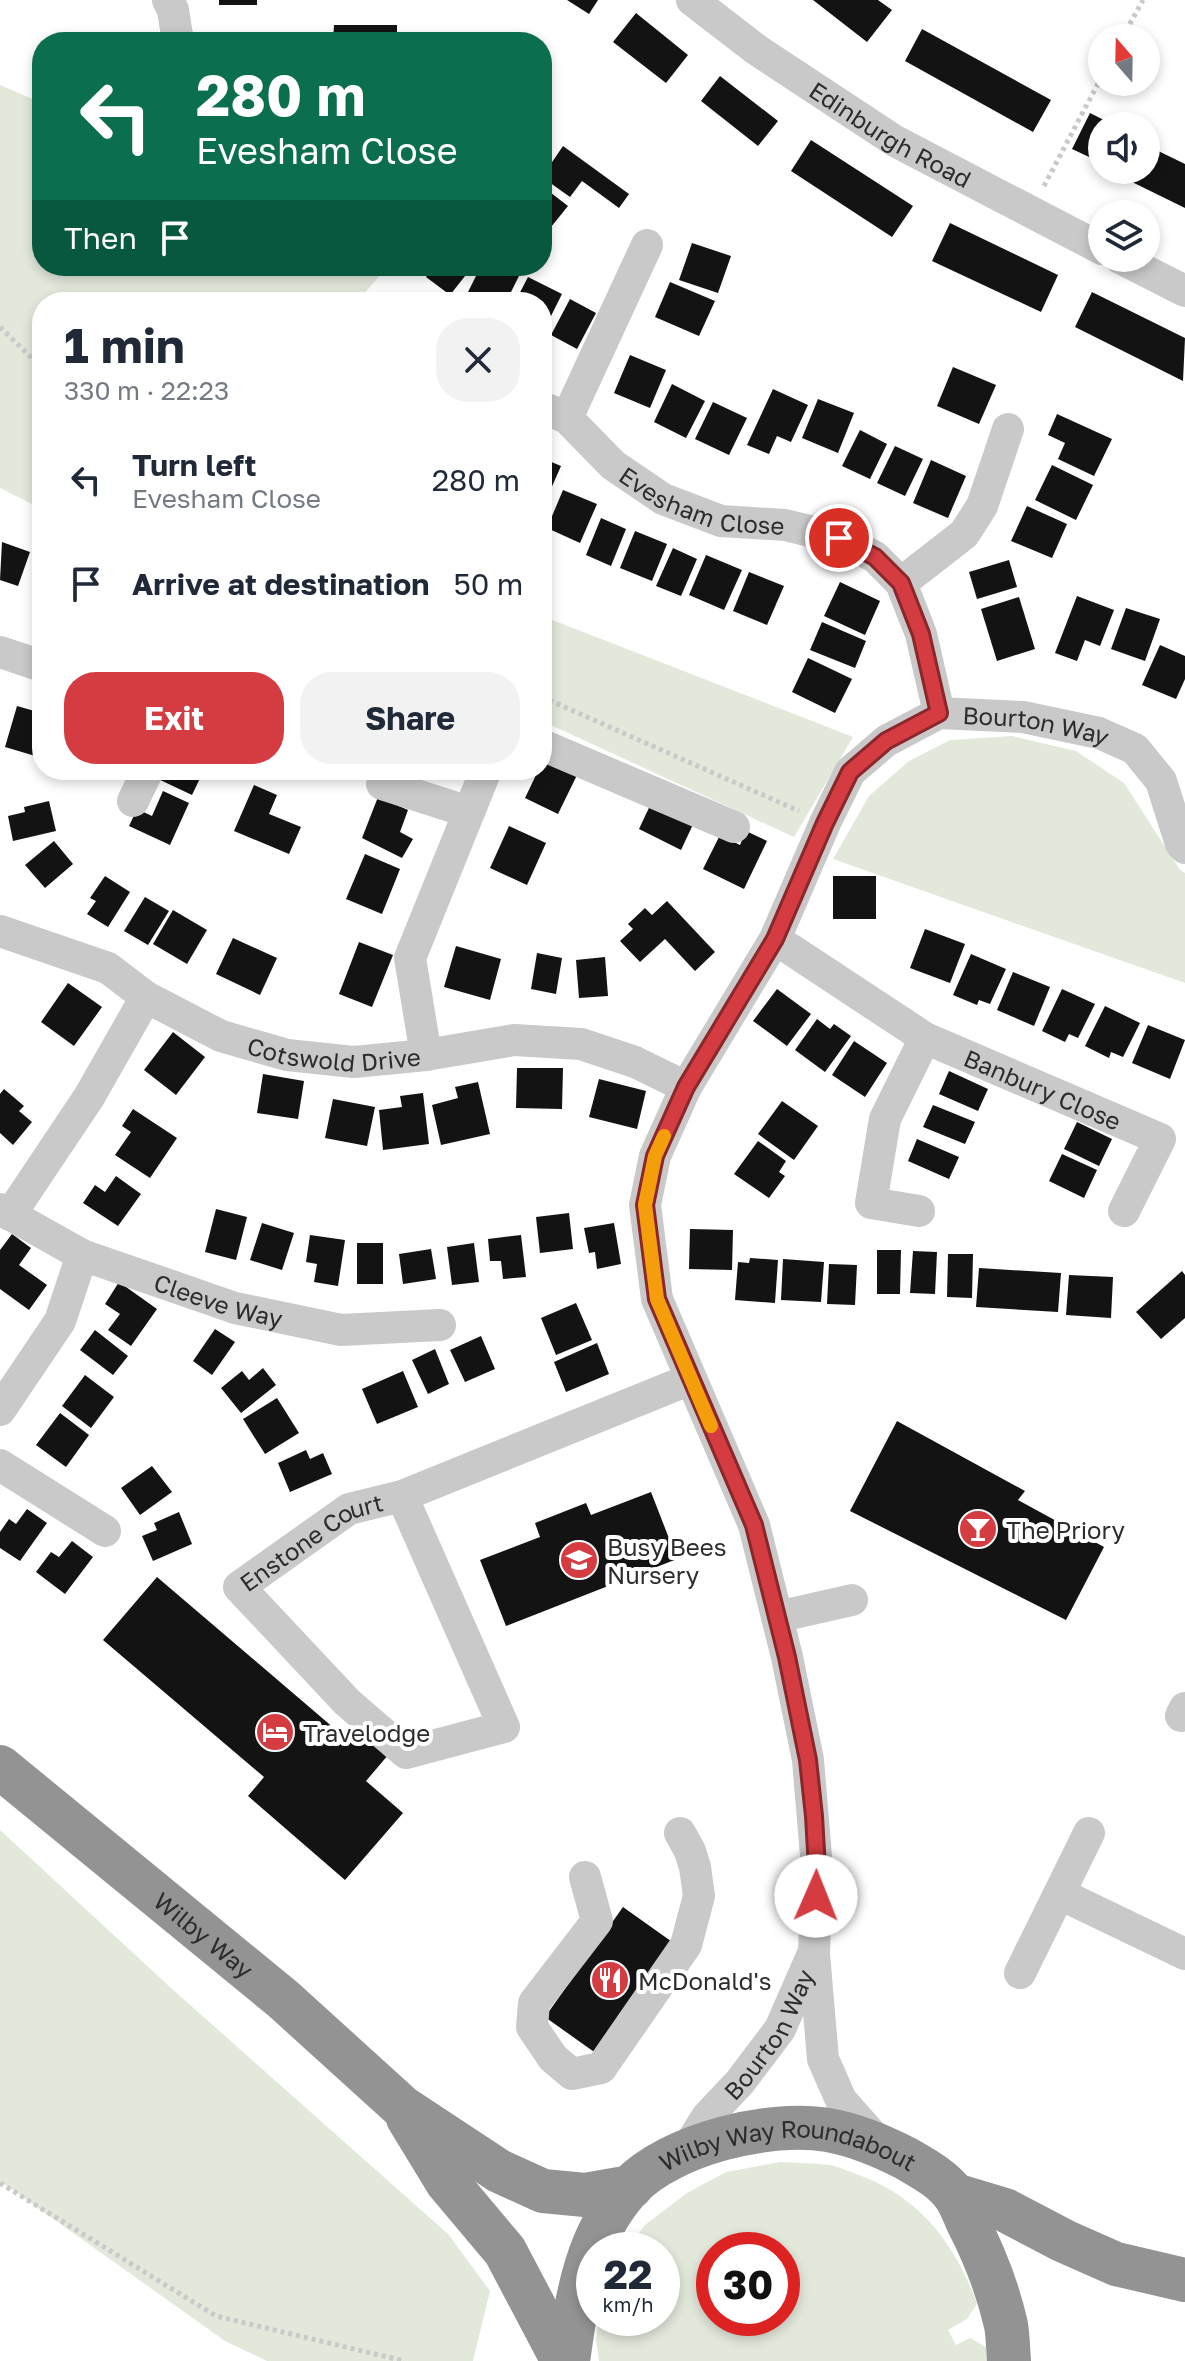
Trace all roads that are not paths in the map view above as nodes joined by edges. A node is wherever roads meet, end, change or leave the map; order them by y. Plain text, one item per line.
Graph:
1 (168, 0) edge
2 (692, 0) edge
3 (176, 32) edge
4 (1088, 242) edge
5 (647, 245) dead end
6 (1148, 272) edge
7 (1185, 291) edge
8 (554, 412) edge
9 (1008, 429) dead end
10 (901, 583) junction
11 (1, 654) edge
12 (32, 663) edge
13 (939, 713) junction
14 (552, 749) edge
15 (1173, 776) edge
16 (143, 780) edge
17 (482, 780) edge
18 (382, 784) dead end
19 (133, 801) dead end
20 (469, 812) junction
21 (734, 827) dead end
22 (1185, 848) edge
23 (0, 931) edge
24 (775, 939) junction
25 (146, 997) junction
26 (925, 1038) junction
27 (426, 1055) junction
28 (686, 1087) junction
29 (919, 1211) dead end
30 (1124, 1211) dead end
31 (5, 1212) edge
32 (82, 1255) junction
33 (440, 1325) dead end
34 (691, 1379) junction
35 (0, 1410) edge
36 (0, 1465) edge
37 (402, 1496) junction
38 (105, 1531) dead end
39 (852, 1600) dead end
40 (777, 1617) junction
41 (0, 1767) edge
42 (680, 1833) dead end
43 (1089, 1833) dead end
44 (585, 1877) dead end
45 (1060, 1894) junction
46 (814, 1954) junction
47 (1185, 1954) edge
48 (1020, 1973) dead end
49 (402, 2107) junction
50 (881, 2145) junction
51 (687, 2149) junction
52 (631, 2187) junction
53 (955, 2195) junction
54 (1185, 2280) edge
55 (566, 2361) edge
56 (1009, 2361) edge

1 - 3 street
2 - 4 street, Edinburgh Road
5 - 8 street, Evesham Close
6 - 7 street
8 - 10 street, Evesham Close
9 - 10 street
10 - 13 street, Evesham Close
11 - 12 street
13 - 15 street, Bourton Way
13 - 24 street, Bourton Way
14 - 21 street
15 - 22 street, Bourton Way
16 - 19 street
17 - 20 street
18 - 20 street
20 - 27 street
23 - 25 street, Cotswold Drive
24 - 26 street, Banbury Close
24 - 28 street, Bourton Way
25 - 27 street, Cotswold Drive
25 - 31 street, Cleeve Way
26 - 29 street
26 - 30 street, Banbury Close
27 - 28 street, Cotswold Drive
28 - 34 street, Bourton Way
31 - 32 street, Cleeve Way
32 - 33 street, Cleeve Way
32 - 35 street
34 - 37 street, Enstone Court
34 - 40 street, Bourton Way
36 - 38 street
37 - 37 street, Enstone Court
39 - 40 street
40 - 46 street, Bourton Way
41 - 49 highway, Wilby Way
42 - 44 street
43 - 45 street
45 - 47 street
45 - 48 street
46 - 50 street, Bourton Way
46 - 51 street, Bourton Way
49 - 52 highway, Wilby Way
49 - 55 highway, Wilby Way
50 - 51 highway, Wilby Way Roundabout
50 - 53 highway, Wilby Way Roundabout
51 - 52 highway, Wilby Way Roundabout
52 - 55 highway, Wilby Way Roundabout
53 - 54 highway
53 - 56 highway, Wilby Way Roundabout

